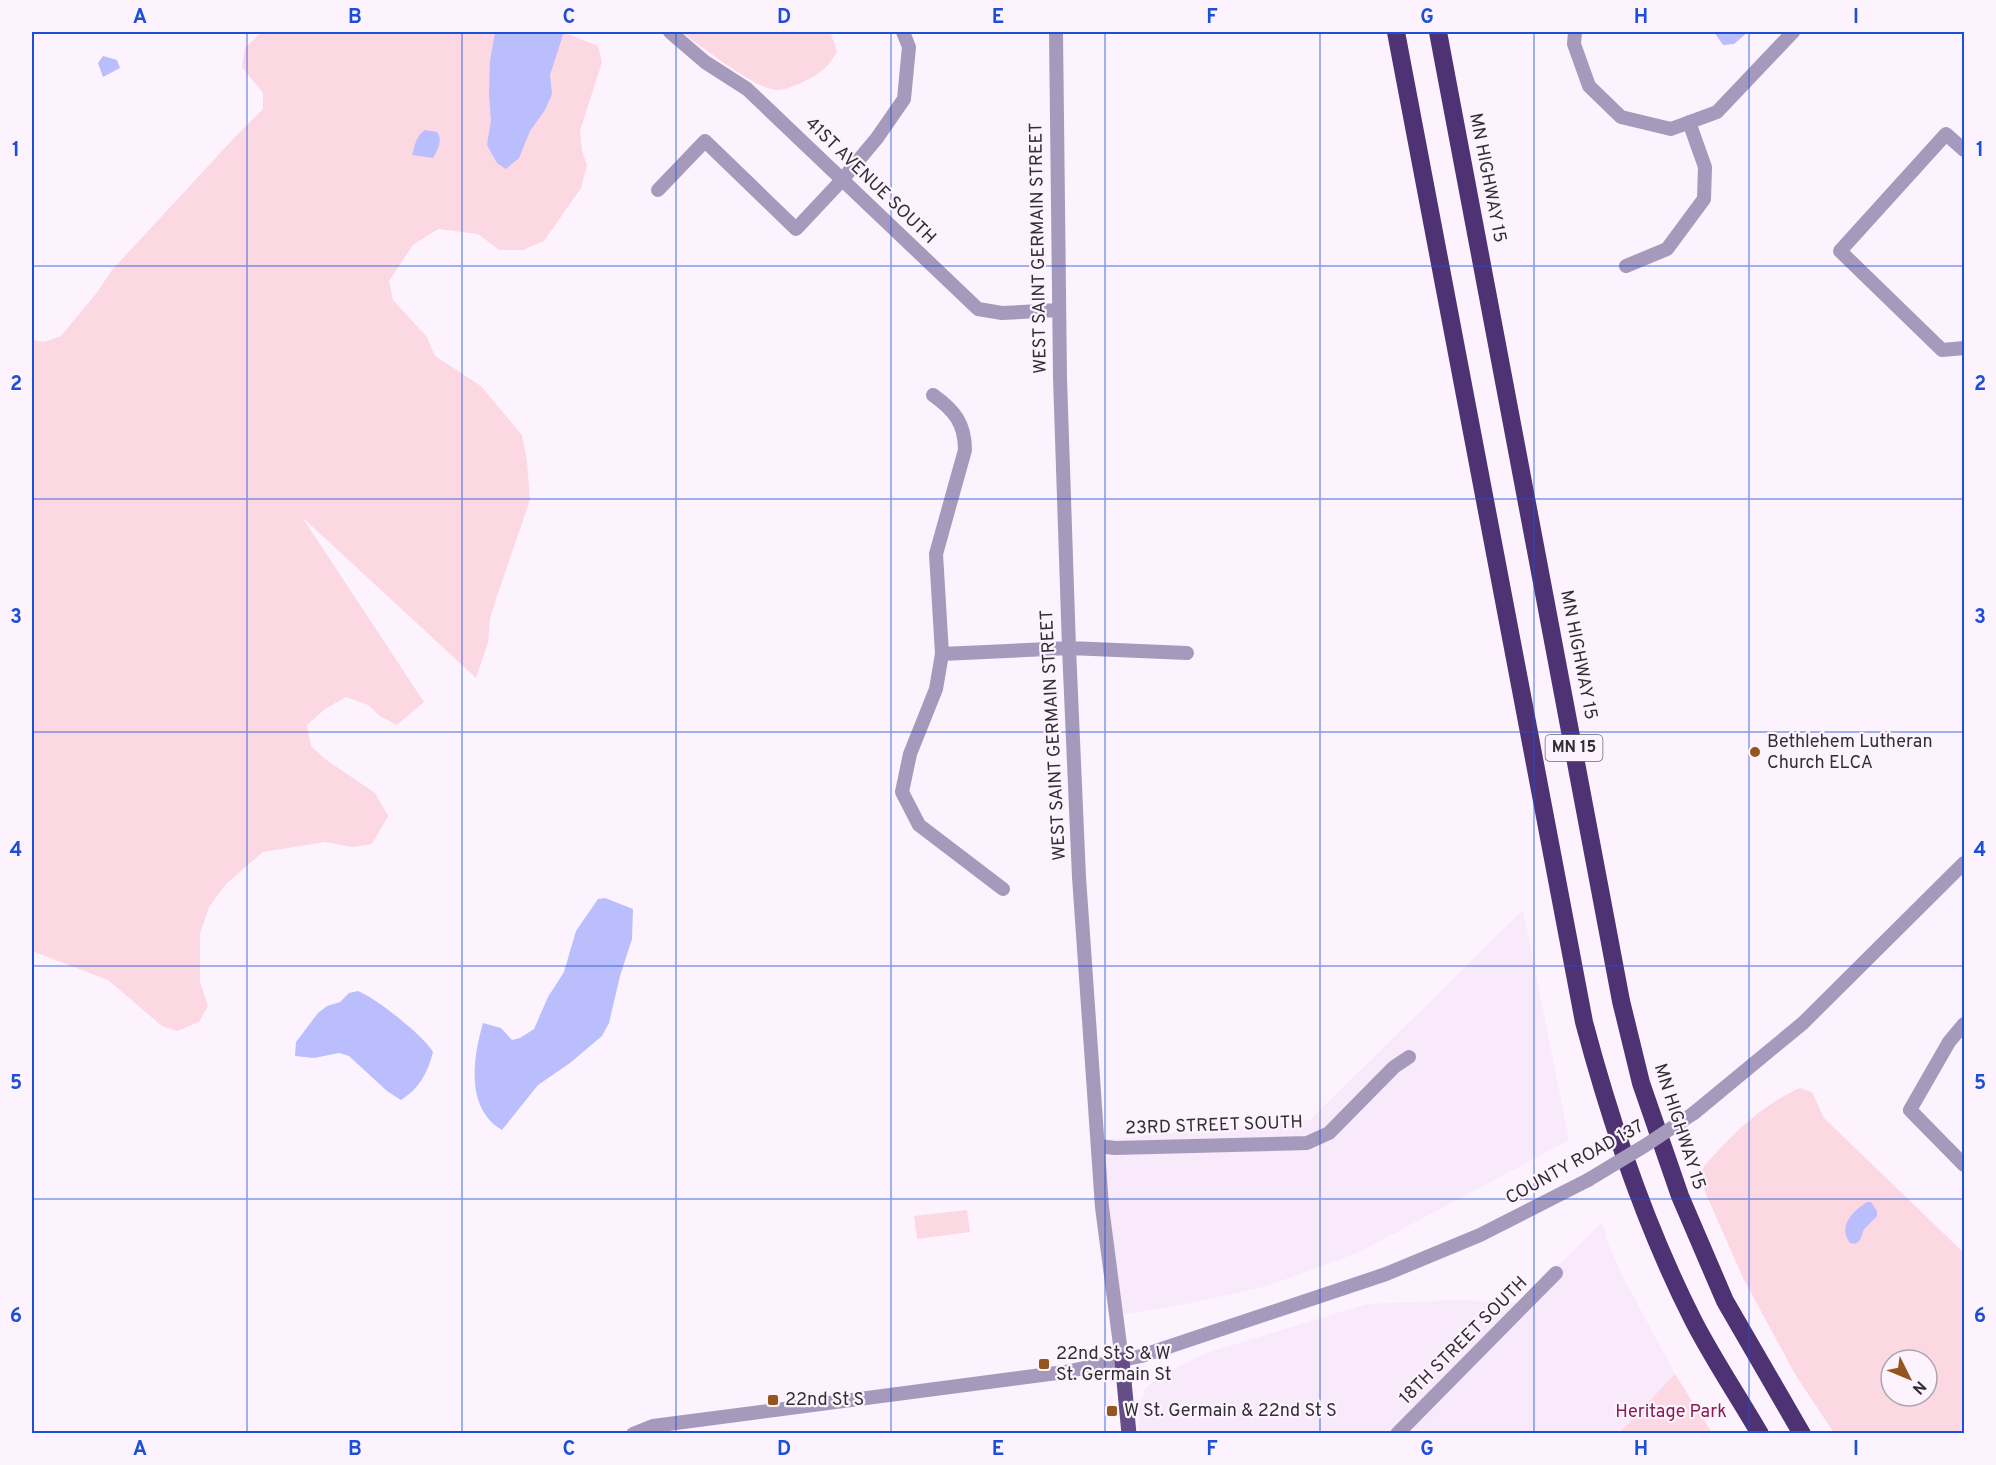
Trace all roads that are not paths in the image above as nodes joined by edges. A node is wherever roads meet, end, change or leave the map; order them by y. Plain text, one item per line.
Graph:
1 (670, 32) edge
2 (903, 32) edge
3 (1056, 32) edge
4 (1396, 32) edge
5 (1438, 32) edge
6 (1575, 32) edge
7 (1792, 32) edge
8 (1689, 122) junction
9 (1965, 150) edge
10 (843, 180) junction
11 (658, 190) dead end
12 (1626, 266) dead end
13 (1059, 310) junction
14 (1965, 348) edge
15 (933, 395) dead end
16 (1069, 648) junction
17 (1187, 653) dead end
18 (942, 654) junction
19 (1965, 863) edge
20 (1003, 890) dead end
21 (1965, 1024) edge
22 (1408, 1057) dead end
23 (1098, 1146) junction
24 (1965, 1165) edge
25 (1556, 1273) dead end
26 (1122, 1360) junction
27 (633, 1434) edge
28 (1129, 1434) edge
29 (1397, 1434) edge
30 (1760, 1434) edge
31 (1802, 1434) edge

1 - 10 street, 41ST AVENUE SOUTH
2 - 10 street
3 - 13 street, WEST SAINT GERMAIN STREET
4 - 30 highway, MN 15
5 - 31 highway, MN HIGHWAY 15 / MN 15
6 - 8 street
7 - 8 street
8 - 12 street
9 - 14 street
10 - 11 street
10 - 13 street, 41ST AVENUE SOUTH
13 - 16 street, WEST SAINT GERMAIN STREET
15 - 18 street
16 - 17 street
16 - 18 street
16 - 23 street, WEST SAINT GERMAIN STREET
18 - 20 street
19 - 26 street, COUNTY ROAD 137, bridge
21 - 24 street
22 - 23 street, 23RD STREET SOUTH
23 - 26 street, WEST SAINT GERMAIN STREET
25 - 29 street, 18TH STREET SOUTH
26 - 27 street, COUNTY ROAD 137
26 - 28 main road, WEST SAINT GERMAIN STREET

